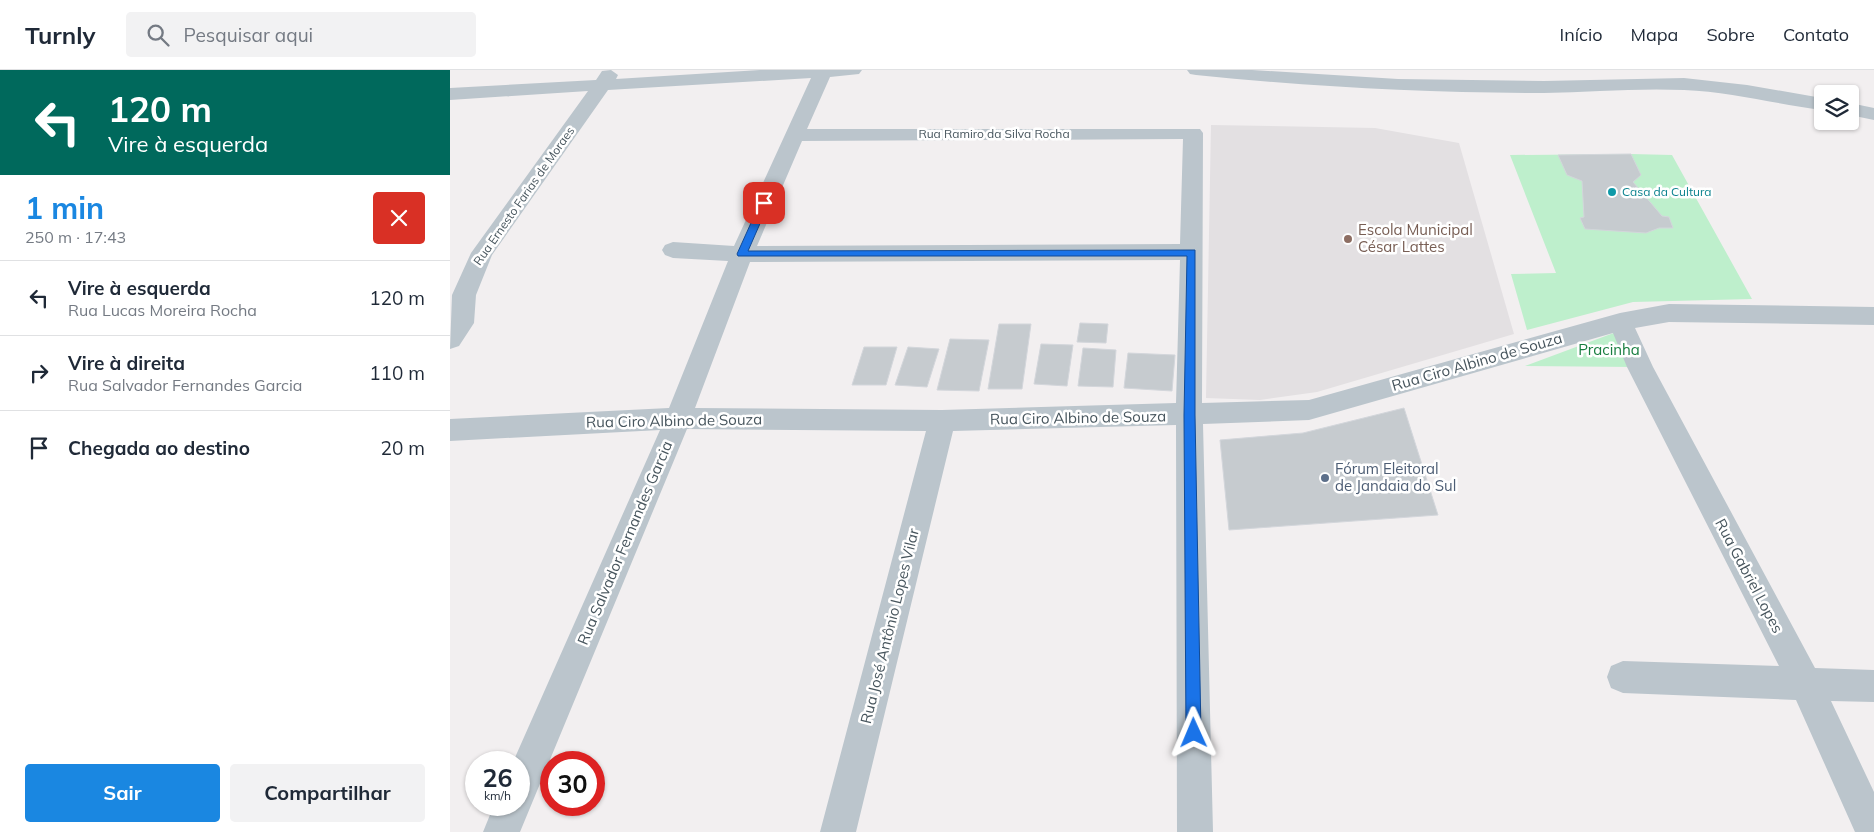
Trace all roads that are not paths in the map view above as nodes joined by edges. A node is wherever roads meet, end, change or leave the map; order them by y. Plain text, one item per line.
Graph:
1 (852, 70) edge
2 (1196, 70) edge
3 (822, 73) junction
4 (608, 77) edge
5 (450, 94) edge
6 (1814, 103) edge
7 (1859, 111) edge
8 (1874, 114) edge
9 (794, 135) junction
10 (673, 250) dead end
11 (1192, 252) junction
12 (742, 254) junction
13 (1872, 319) edge
14 (1620, 322) junction
15 (450, 340) edge
16 (1189, 415) junction
17 (678, 418) junction
18 (942, 421) junction
19 (450, 430) edge
20 (1624, 677) dead end
21 (1806, 685) junction
22 (1874, 686) edge
23 (530, 764) edge
24 (508, 816) edge
25 (501, 832) edge
26 (838, 832) edge
27 (1195, 832) edge
28 (1874, 832) edge

1 - 3 street
2 - 6 street
3 - 4 street
3 - 9 street, Rua Salvador Fernandes Garcia
4 - 5 street
4 - 15 street, Rua Ernesto Farias de Moraes
7 - 8 street
9 - 11 street, Rua Ramiro da Silva Rocha
9 - 12 street, Rua Salvador Fernandes Garcia
10 - 12 street
11 - 12 street
11 - 16 street
12 - 17 street, Rua Salvador Fernandes Garcia
13 - 14 street, Rua Ciro Albino de Souza
14 - 16 street, Rua Ciro Albino de Souza
14 - 21 street, Rua Gabriel Lopes
16 - 18 street, Rua Ciro Albino de Souza
16 - 27 street
17 - 18 street, Rua Ciro Albino de Souza
17 - 19 street, Rua Ciro Albino de Souza
17 - 23 street, Rua Salvador Fernandes Garcia
18 - 26 street, Rua José Antônio Lopes Vilar
20 - 21 street
21 - 22 street
21 - 28 street, Rua Gabriel Lopes
24 - 25 street

